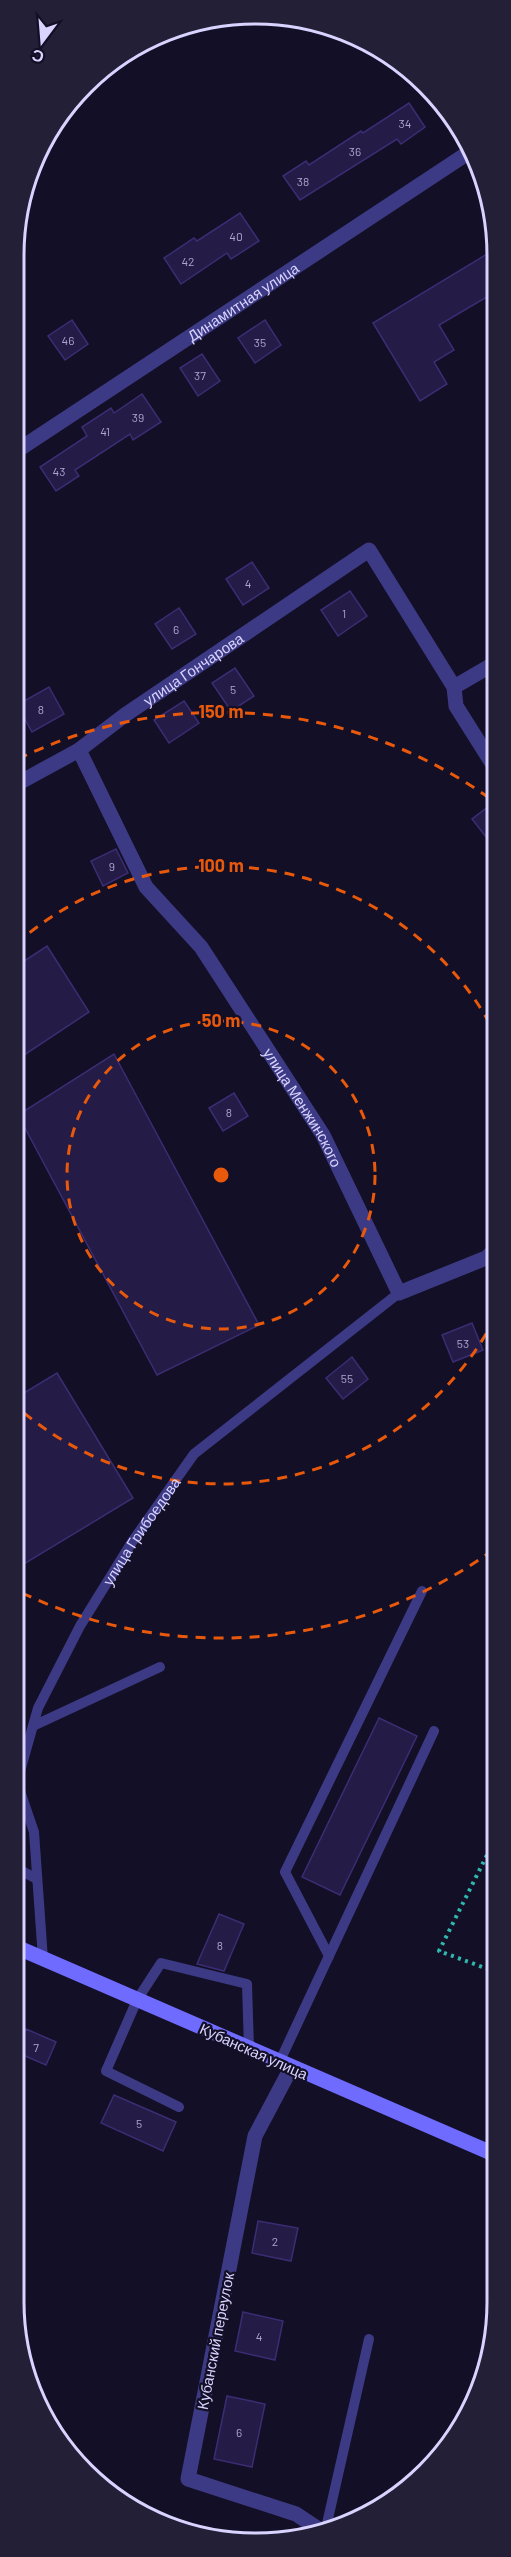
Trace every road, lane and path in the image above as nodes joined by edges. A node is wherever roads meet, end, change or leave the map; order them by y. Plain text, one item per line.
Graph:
1 (464, 156) edge
2 (24, 446) edge
3 (487, 668) edge
4 (454, 687) junction
5 (79, 750) junction
6 (487, 755) edge
7 (24, 780) edge
8 (487, 1257) edge
9 (399, 1293) junction
10 (422, 1591) dead end
11 (160, 1667) dead end
12 (33, 1726) junction
13 (434, 1731) dead end
14 (24, 1758) edge
15 (24, 1803) edge
16 (487, 1855) edge
17 (24, 1872) edge
18 (37, 1879) junction
19 (24, 1950) edge
20 (329, 1956) junction
21 (43, 1959) junction
22 (487, 1969) edge
23 (138, 2000) junction
24 (249, 2049) junction
25 (285, 2065) junction
26 (179, 2107) dead end
27 (487, 2151) edge
28 (369, 2339) dead end
29 (326, 2522) edge
30 (314, 2525) edge

1 - 2 street, Динамитная улица
3 - 4 street
4 - 5 street, улица Гончарова
4 - 6 street
5 - 7 street, улица Гончарова
5 - 9 street, улица Менжинского
8 - 9 street, улица Грибоедова
9 - 12 lane, улица Грибоедова
10 - 20 lane
11 - 12 lane
12 - 14 lane, улица Грибоедова
13 - 20 lane
15 - 18 lane, улица Грибоедова
16 - 22 path
17 - 18 lane
18 - 21 lane, улица Грибоедова
19 - 21 street, Кубанская улица
20 - 25 lane
21 - 23 street, Кубанская улица
23 - 24 street, Кубанская улица
23 - 24 lane
23 - 26 lane
24 - 25 street, Кубанская улица
25 - 27 street, Кубанская улица
25 - 30 street, Кубанский переулок
28 - 29 lane

